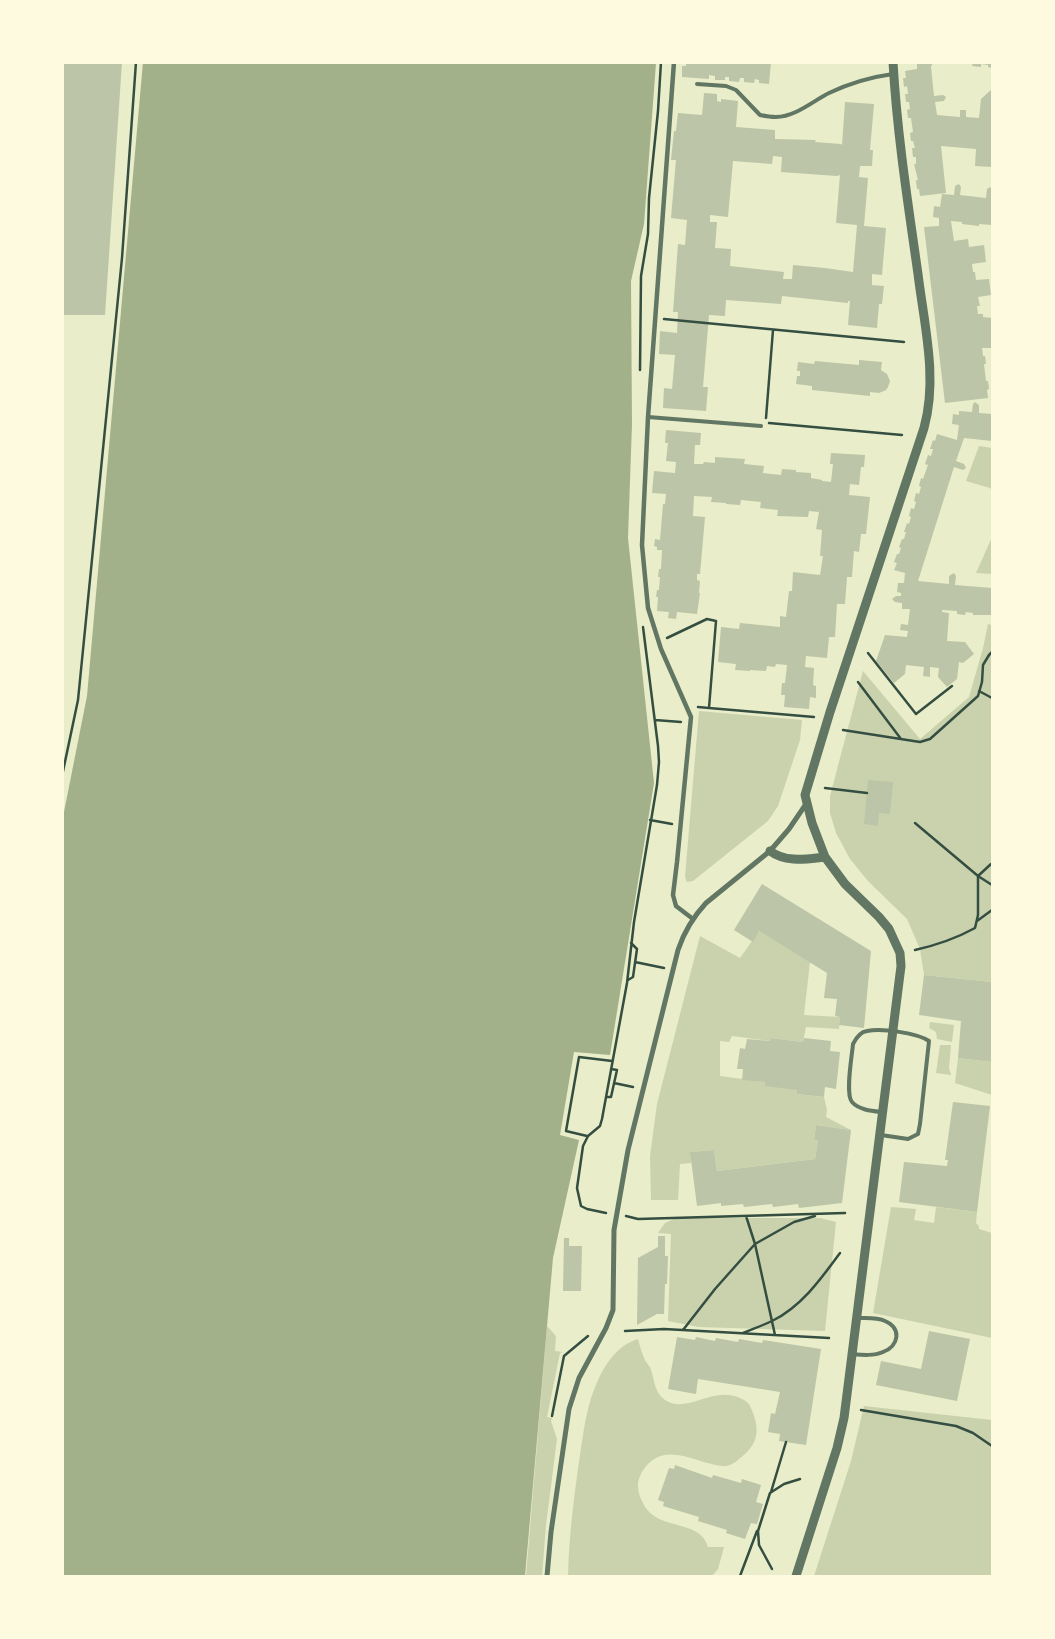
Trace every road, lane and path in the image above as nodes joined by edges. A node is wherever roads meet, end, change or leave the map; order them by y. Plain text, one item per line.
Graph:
1 (136, 62) edge
2 (661, 62) edge
3 (674, 62) edge
4 (893, 62) edge
5 (893, 74) junction
6 (697, 84) dead end
7 (655, 318) junction
8 (773, 330) junction
9 (904, 342) dead end
10 (640, 370) dead end
11 (648, 416) junction
12 (761, 426) dead end
13 (902, 435) dead end
14 (642, 622) dead end
15 (658, 642) junction
16 (646, 648) junction
17 (992, 652) edge
18 (868, 653) dead end
19 (858, 682) dead end
20 (952, 686) dead end
21 (979, 691) junction
22 (992, 698) edge
23 (686, 707) junction
24 (710, 708) junction
25 (814, 717) dead end
26 (654, 720) junction
27 (690, 723) junction
28 (843, 730) dead end
29 (902, 739) junction
30 (62, 776) edge
31 (825, 788) dead end
32 (867, 793) dead end
33 (806, 804) junction
34 (650, 820) junction
35 (915, 824) dead end
36 (681, 825) junction
37 (770, 851) junction
38 (825, 857) junction
39 (991, 864) dead end
40 (978, 876) junction
41 (992, 885) edge
42 (992, 910) edge
43 (692, 919) junction
44 (976, 922) junction
45 (632, 943) junction
46 (915, 950) dead end
47 (635, 962) junction
48 (664, 968) dead end
49 (628, 980) junction
50 (893, 1031) junction
51 (612, 1061) junction
52 (611, 1069) junction
53 (614, 1083) junction
54 (633, 1087) dead end
55 (606, 1097) junction
56 (882, 1112) junction
57 (879, 1135) junction
58 (588, 1136) junction
59 (845, 1213) dead end
60 (616, 1214) junction
61 (818, 1215) junction
62 (746, 1216) junction
63 (755, 1244) junction
64 (840, 1253) dead end
65 (857, 1318) junction
66 (772, 1321) junction
67 (683, 1330) junction
68 (625, 1331) dead end
69 (741, 1333) junction
70 (775, 1335) junction
71 (588, 1336) dead end
72 (830, 1338) dead end
73 (852, 1354) junction
74 (861, 1410) dead end
75 (552, 1416) dead end
76 (786, 1442) dead end
77 (992, 1446) edge
78 (800, 1479) dead end
79 (770, 1494) junction
80 (758, 1531) junction
81 (772, 1569) dead end
82 (547, 1576) edge
83 (740, 1576) edge
84 (796, 1576) edge

1 - 30 path
2 - 10 path
3 - 7 street
4 - 5 street
5 - 6 lane
5 - 33 street
7 - 8 path
7 - 11 street
8 - 9 path
8 - 13 path
11 - 12 lane
11 - 15 street
14 - 16 path
15 - 16 path
15 - 23 street
15 - 24 path
16 - 26 path
17 - 21 path
18 - 20 path
19 - 29 path
21 - 22 path
21 - 29 path
23 - 24 path
23 - 27 street
24 - 25 path
26 - 27 path
26 - 34 path
27 - 36 street
28 - 29 path
31 - 32 path
33 - 37 street
33 - 38 street
34 - 36 path
34 - 45 path
35 - 40 path
36 - 43 street
37 - 38 street
37 - 43 street
38 - 50 street
39 - 40 path
40 - 41 path
40 - 44 path
42 - 44 path
43 - 60 street
44 - 46 path
45 - 47 path
45 - 49 path
47 - 48 path
47 - 49 path
49 - 51 path
50 - 56 street
50 - 56 lane
50 - 57 lane
51 - 52 path
51 - 58 path
52 - 53 path
52 - 55 path
53 - 54 path
53 - 55 path
55 - 58 path
56 - 57 street
57 - 65 street
58 - 60 path
59 - 61 path
60 - 62 path
60 - 82 street
61 - 62 path
61 - 63 path
62 - 63 path
63 - 66 path
63 - 67 path
64 - 66 path
65 - 73 street
65 - 73 lane
66 - 69 path
66 - 70 path
67 - 68 path
67 - 69 path
69 - 70 path
70 - 72 path
71 - 75 path
73 - 84 street
74 - 77 path
76 - 79 path
78 - 79 path
79 - 80 path
80 - 81 path
80 - 83 path

